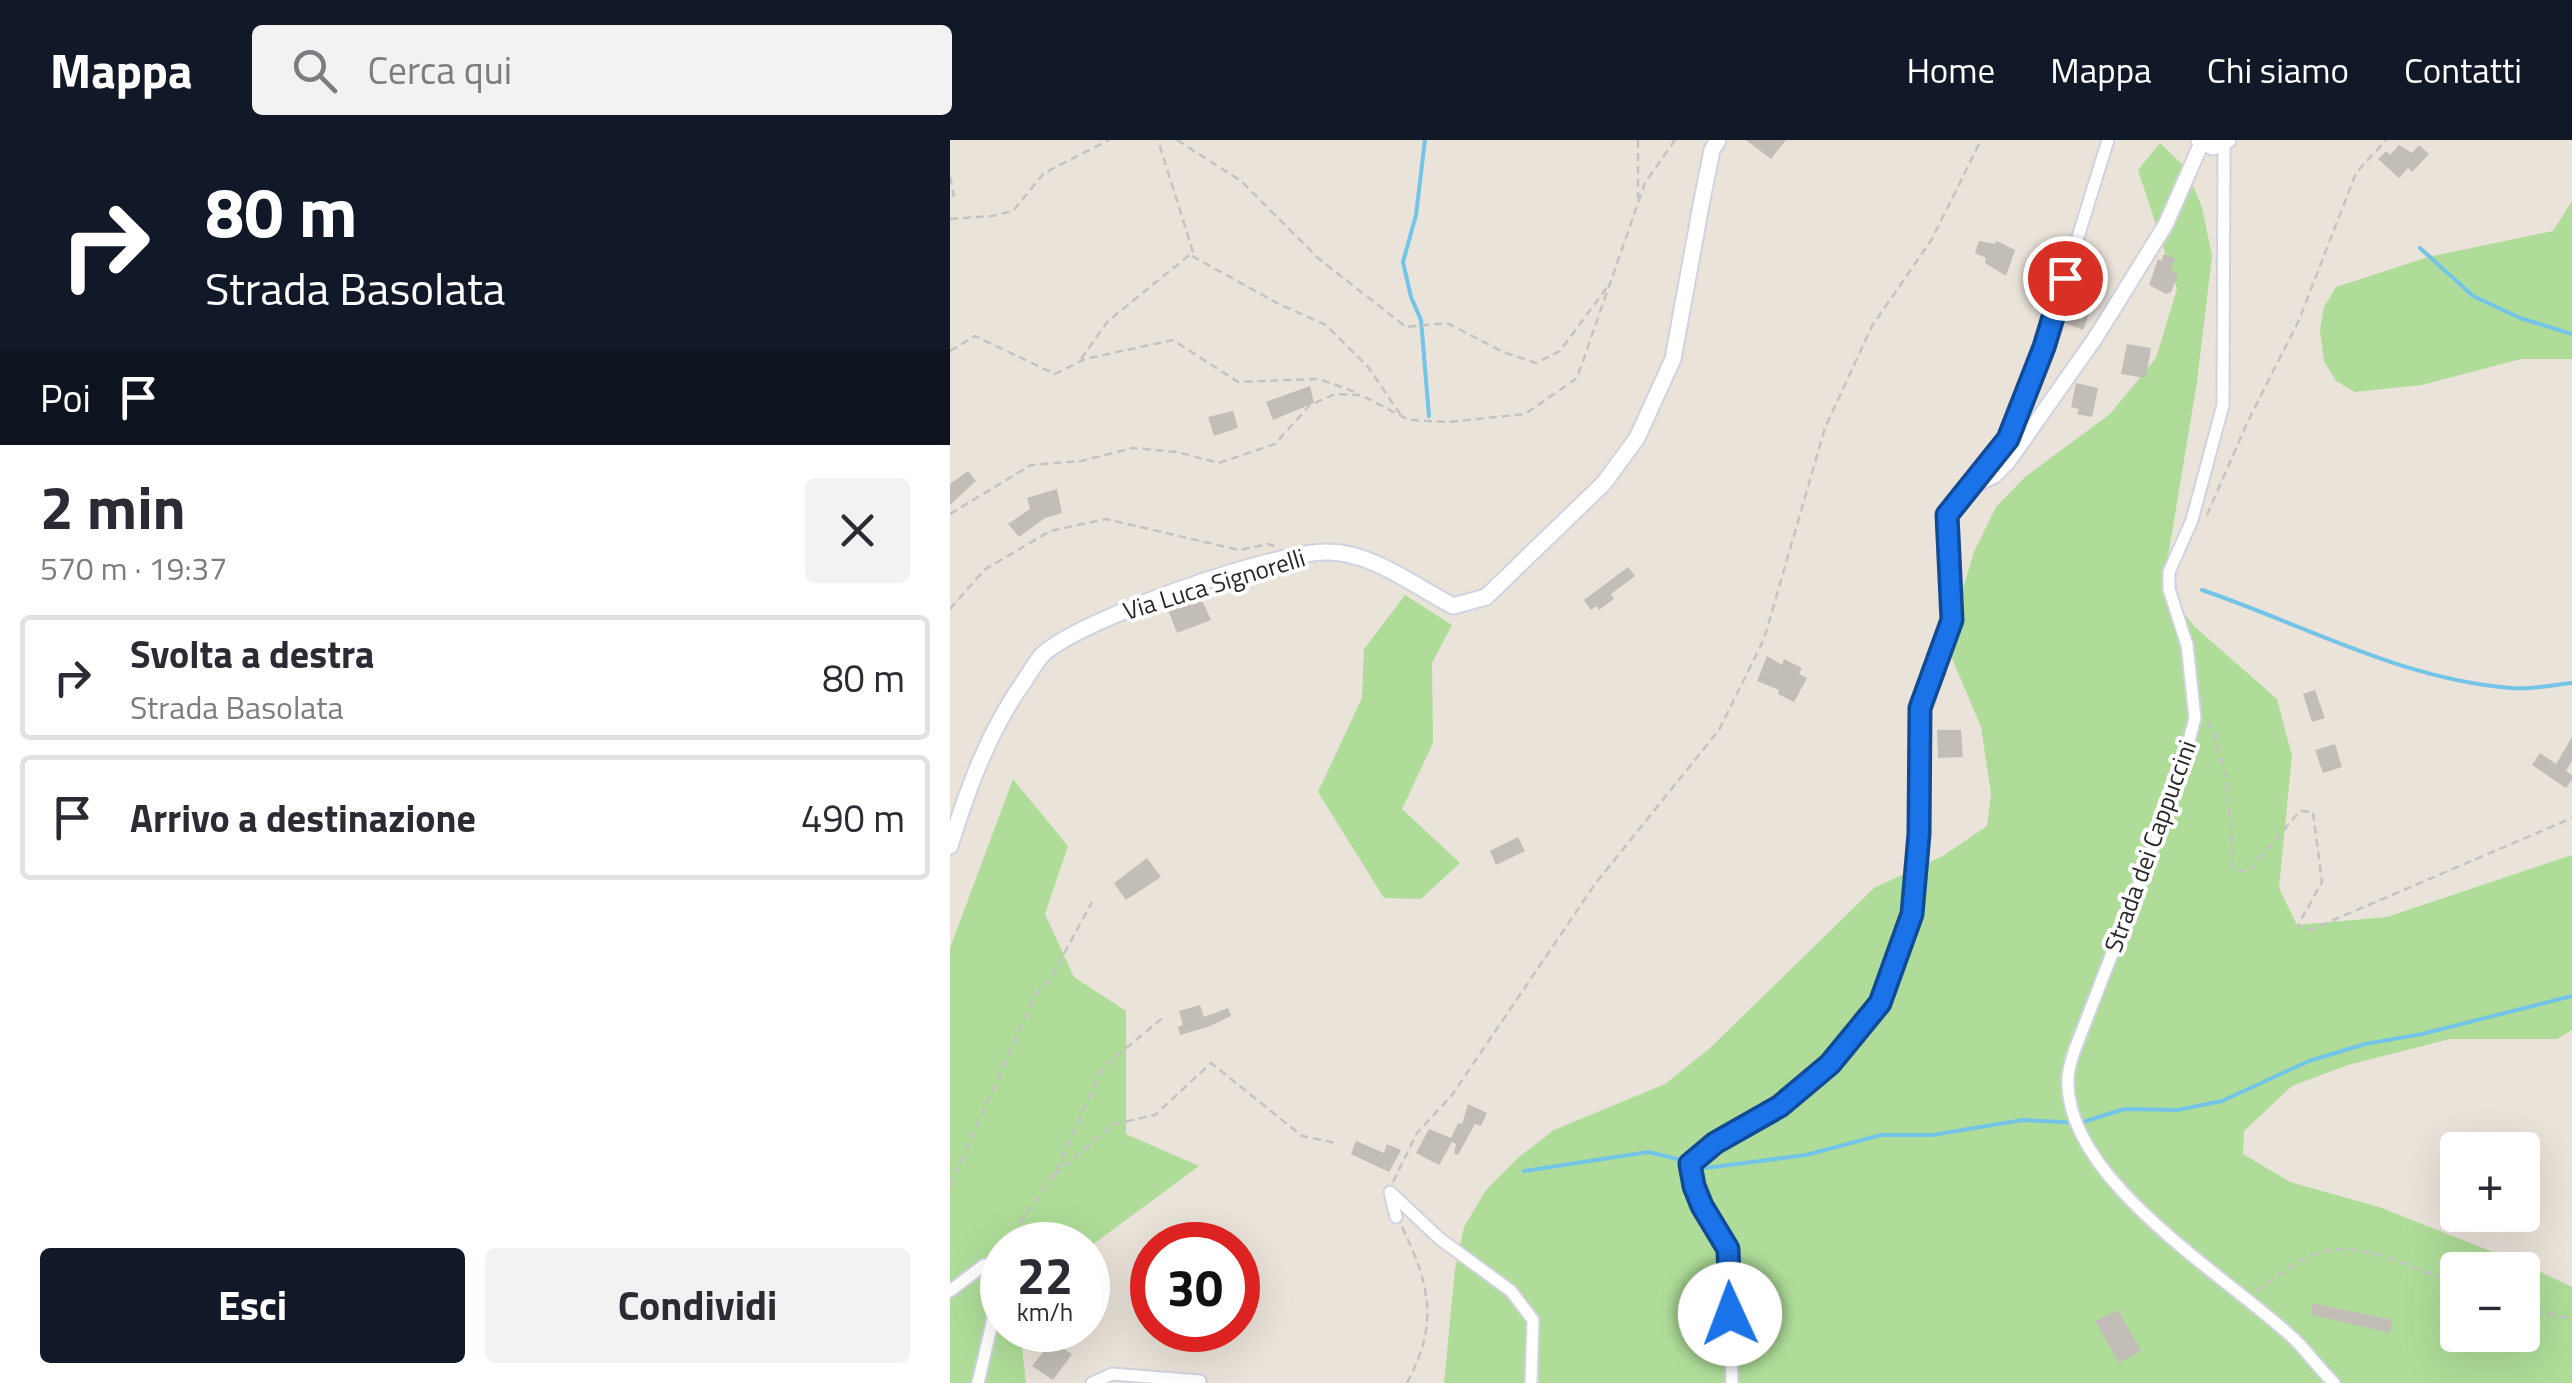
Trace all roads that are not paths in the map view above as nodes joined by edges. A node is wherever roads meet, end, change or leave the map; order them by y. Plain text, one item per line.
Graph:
1 (1718, 140) edge
2 (2108, 140) edge
3 (2200, 141) edge
4 (2226, 142) edge
5 (1968, 488) junction
6 (950, 846) edge
7 (1396, 1217) road end
8 (950, 1292) edge
9 (1200, 1381) edge
10 (978, 1383) edge
11 (1092, 1383) edge
12 (1531, 1383) edge
13 (1732, 1383) edge
14 (2334, 1383) edge

1 - 6 main road, Via Luca Signorelli
2 - 5 street
3 - 4 main road
3 - 5 street
4 - 14 street, Strada dei Cappuccini
5 - 13 street
7 - 12 street
8 - 10 street
9 - 11 street

